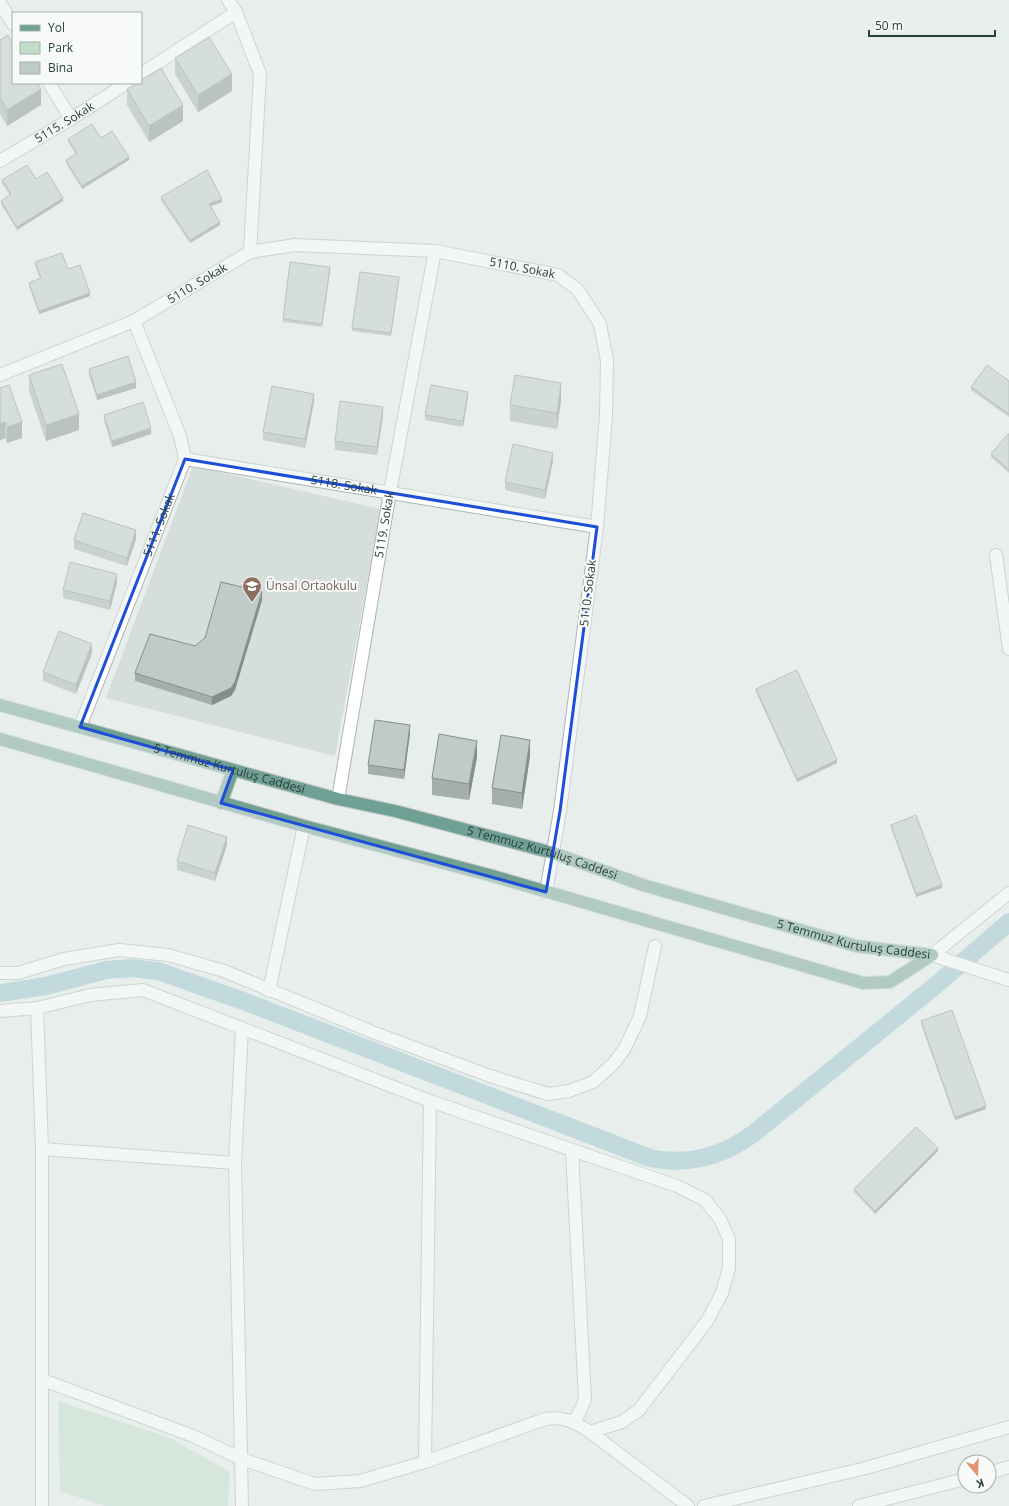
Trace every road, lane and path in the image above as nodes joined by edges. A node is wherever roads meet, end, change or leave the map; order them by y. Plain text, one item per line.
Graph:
1 (228, 0) edge
2 (0, 3) edge
3 (236, 12) junction
4 (12, 22) edge
5 (142, 73) edge
6 (50, 84) edge
7 (125, 84) edge
8 (71, 119) junction
9 (0, 161) edge
10 (435, 251) junction
11 (250, 252) junction
12 (134, 321) junction
13 (0, 375) edge
14 (185, 459) junction
15 (390, 492) junction
16 (597, 527) junction
17 (996, 555) dead end
18 (1009, 650) edge
19 (0, 705) edge
20 (80, 727) junction
21 (0, 739) edge
22 (233, 770) junction
23 (338, 799) junction
24 (221, 803) junction
25 (304, 826) junction
26 (553, 853) junction
27 (546, 892) junction
28 (1009, 893) edge
29 (655, 946) dead end
30 (932, 955) junction
31 (0, 974) edge
32 (1009, 980) edge
33 (269, 990) junction
34 (37, 1008) junction
35 (0, 1011) edge
36 (242, 1028) junction
37 (430, 1101) junction
38 (42, 1149) junction
39 (572, 1151) junction
40 (235, 1163) junction
41 (43, 1380) junction
42 (575, 1422) junction
43 (1009, 1428) edge
44 (590, 1432) junction
45 (242, 1459) junction
46 (426, 1462) junction
47 (1009, 1467) edge
48 (997, 1470) edge
49 (957, 1481) edge
50 (42, 1506) edge
51 (242, 1506) edge
52 (688, 1506) edge
53 (704, 1506) edge
54 (859, 1506) edge

1 - 3 street
2 - 4 street
3 - 5 street
3 - 11 street
6 - 8 street
7 - 8 street, 5115. Sokak
8 - 9 street, 5115. Sokak
10 - 11 street, 5110. Sokak
10 - 15 street, 5119. Sokak
10 - 16 street, 5110. Sokak
11 - 12 street, 5110. Sokak
12 - 13 street, 5110. Sokak
12 - 14 street
14 - 15 street, 5118. Sokak
14 - 20 street, 5111. Sokak
15 - 16 street, 5118. Sokak
15 - 23 street, 5119. Sokak
16 - 26 street, 5110. Sokak
17 - 18 street
19 - 20 main road, 5 Temmuz Kurtuluş Caddesi
20 - 22 main road, 5 Temmuz Kurtuluş Caddesi
21 - 24 main road, 5 Temmuz Kurtuluş Caddesi
22 - 23 main road, 5 Temmuz Kurtuluş Caddesi
22 - 24 main road
23 - 26 main road, 5 Temmuz Kurtuluş Caddesi
24 - 25 main road, 5 Temmuz Kurtuluş Caddesi
25 - 27 main road, 5 Temmuz Kurtuluş Caddesi
25 - 33 street
26 - 27 street, 5110. Sokak
26 - 30 main road, 5 Temmuz Kurtuluş Caddesi
27 - 30 main road, 5 Temmuz Kurtuluş Caddesi
28 - 30 street
29 - 33 street
30 - 32 street
31 - 33 street
34 - 35 street
34 - 36 street
34 - 38 street
36 - 37 street
36 - 40 street
37 - 39 street
37 - 46 street
38 - 40 street
38 - 41 street
39 - 42 street
39 - 44 street
40 - 45 street
41 - 45 street
41 - 50 street
42 - 44 street
42 - 46 street
43 - 53 street
44 - 52 street
45 - 46 street
45 - 51 street
47 - 48 street
49 - 54 street

